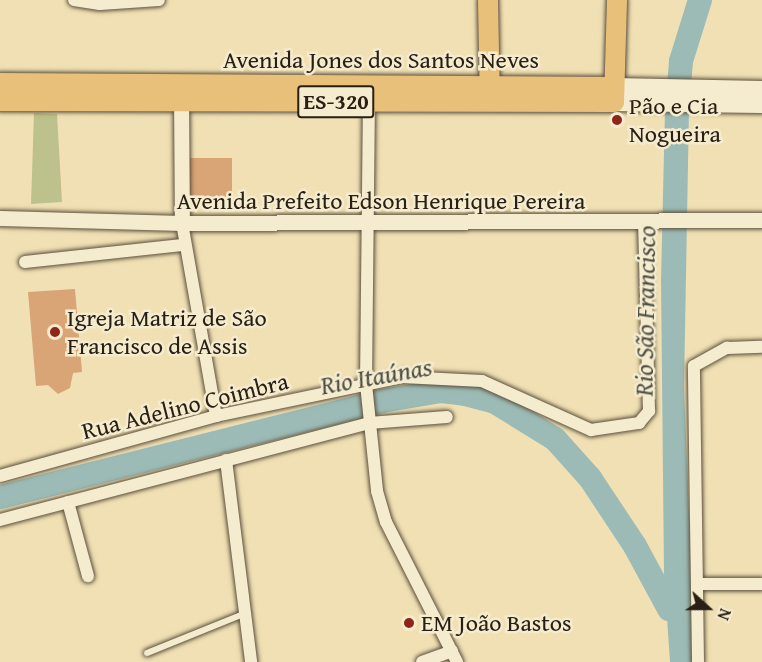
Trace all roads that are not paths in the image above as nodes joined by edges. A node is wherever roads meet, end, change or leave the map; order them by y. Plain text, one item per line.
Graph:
1 (74, 0) edge
2 (159, 0) edge
3 (488, 0) edge
4 (617, 0) edge
5 (762, 90) edge
6 (1, 92) edge
7 (181, 93) junction
8 (614, 94) junction
9 (368, 95) junction
10 (490, 95) junction
11 (700, 96) junction
12 (762, 104) edge
13 (0, 218) edge
14 (762, 220) edge
15 (368, 221) junction
16 (182, 223) junction
17 (650, 224) junction
18 (182, 245) junction
19 (25, 262) dead end
20 (762, 347) edge
21 (366, 387) junction
22 (216, 416) junction
23 (447, 417) dead end
24 (369, 419) junction
25 (226, 459) junction
26 (0, 476) edge
27 (68, 502) junction
28 (0, 520) edge
29 (88, 576) dead end
30 (698, 584) junction
31 (762, 584) edge
32 (247, 613) junction
33 (147, 653) dead end
34 (455, 657) edge
35 (251, 662) edge
36 (422, 662) edge
37 (698, 662) edge

1 - 2 street
3 - 10 main road
4 - 8 main road
5 - 11 main road, Avenida Jones dos Santos Neves / ES-320
6 - 7 main road, Avenida Jones dos Santos Neves / ES-320
7 - 9 main road, Avenida Jones dos Santos Neves / ES-320
7 - 16 street
8 - 10 main road, Avenida Jones dos Santos Neves / ES-320
8 - 11 main road, Avenida Jones dos Santos Neves / ES-320
9 - 10 main road, Avenida Jones dos Santos Neves / ES-320
9 - 15 street
11 - 12 main road, Avenida Jones dos Santos Neves / ES-320
13 - 16 street, Avenida Prefeito Edson Henrique Pereira
14 - 17 street, Avenida Prefeito Edson Henrique Pereira
15 - 16 street, Avenida Prefeito Edson Henrique Pereira
15 - 17 street, Avenida Prefeito Edson Henrique Pereira
15 - 21 street
16 - 18 street
17 - 21 street, Rua Adelino Coimbra
18 - 19 street
18 - 22 street
20 - 30 street
21 - 22 street, Rua Adelino Coimbra
21 - 24 street
22 - 26 street, Rua Adelino Coimbra
23 - 24 street
24 - 25 street
24 - 34 street
25 - 27 street
25 - 32 street
27 - 28 street
27 - 29 street
30 - 31 street
30 - 37 street
32 - 33 lane
32 - 35 street
34 - 36 street

